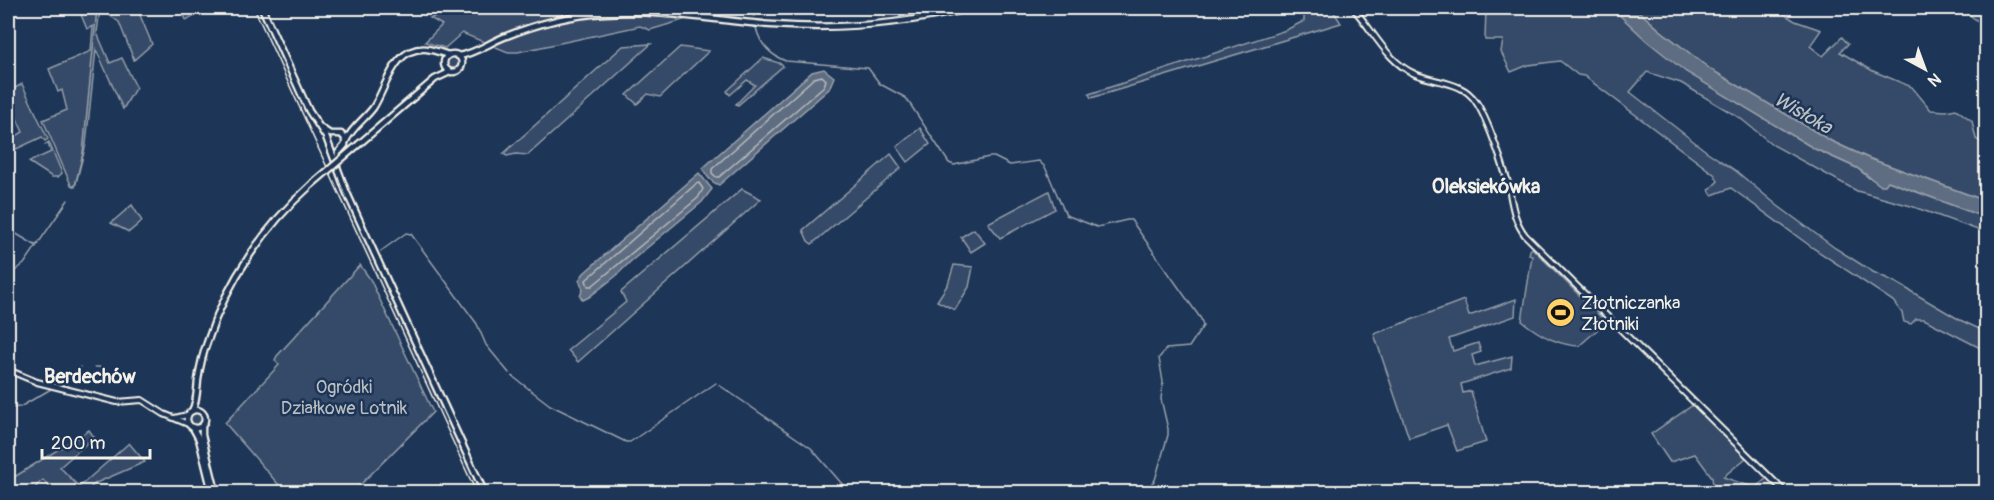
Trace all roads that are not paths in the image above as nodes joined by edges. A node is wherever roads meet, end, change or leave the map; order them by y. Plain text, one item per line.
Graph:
1 (262, 8) edge
2 (972, 8) edge
3 (1353, 8) edge
4 (436, 51) junction
5 (473, 52) junction
6 (450, 55) junction
7 (458, 56) junction
8 (462, 63) junction
9 (444, 64) junction
10 (450, 72) junction
11 (435, 79) junction
12 (357, 125) junction
13 (319, 126) junction
14 (333, 134) junction
15 (341, 134) junction
16 (328, 140) junction
17 (346, 141) junction
18 (332, 150) junction
19 (340, 150) junction
20 (337, 164) junction
21 (8, 370) edge
22 (197, 396) junction
23 (192, 411) junction
24 (200, 411) junction
25 (187, 415) junction
26 (174, 418) junction
27 (188, 424) junction
28 (202, 426) junction
29 (194, 428) junction
30 (214, 492) edge
31 (484, 492) edge
32 (1785, 492) edge

1 - 13 main road
2 - 5 main road
3 - 32 street
4 - 6 main road
4 - 9 main road
4 - 12 main road
5 - 7 main road
5 - 8 main road
6 - 7 main road
6 - 9 main road
7 - 8 main road
8 - 10 main road
9 - 10 main road
9 - 11 main road
10 - 11 main road
11 - 22 main road, bridge
12 - 15 main road
12 - 17 main road
13 - 14 main road
13 - 16 main road
14 - 15 main road
14 - 16 main road
15 - 17 main road
16 - 18 main road
17 - 19 main road
18 - 19 main road
18 - 20 main road
19 - 20 main road
20 - 31 main road
21 - 26 street
22 - 23 main road
22 - 24 main road
23 - 24 main road
23 - 25 main road
24 - 28 main road
25 - 26 street
25 - 27 main road
26 - 27 street
27 - 29 main road
28 - 29 main road
28 - 30 main road
29 - 30 main road

